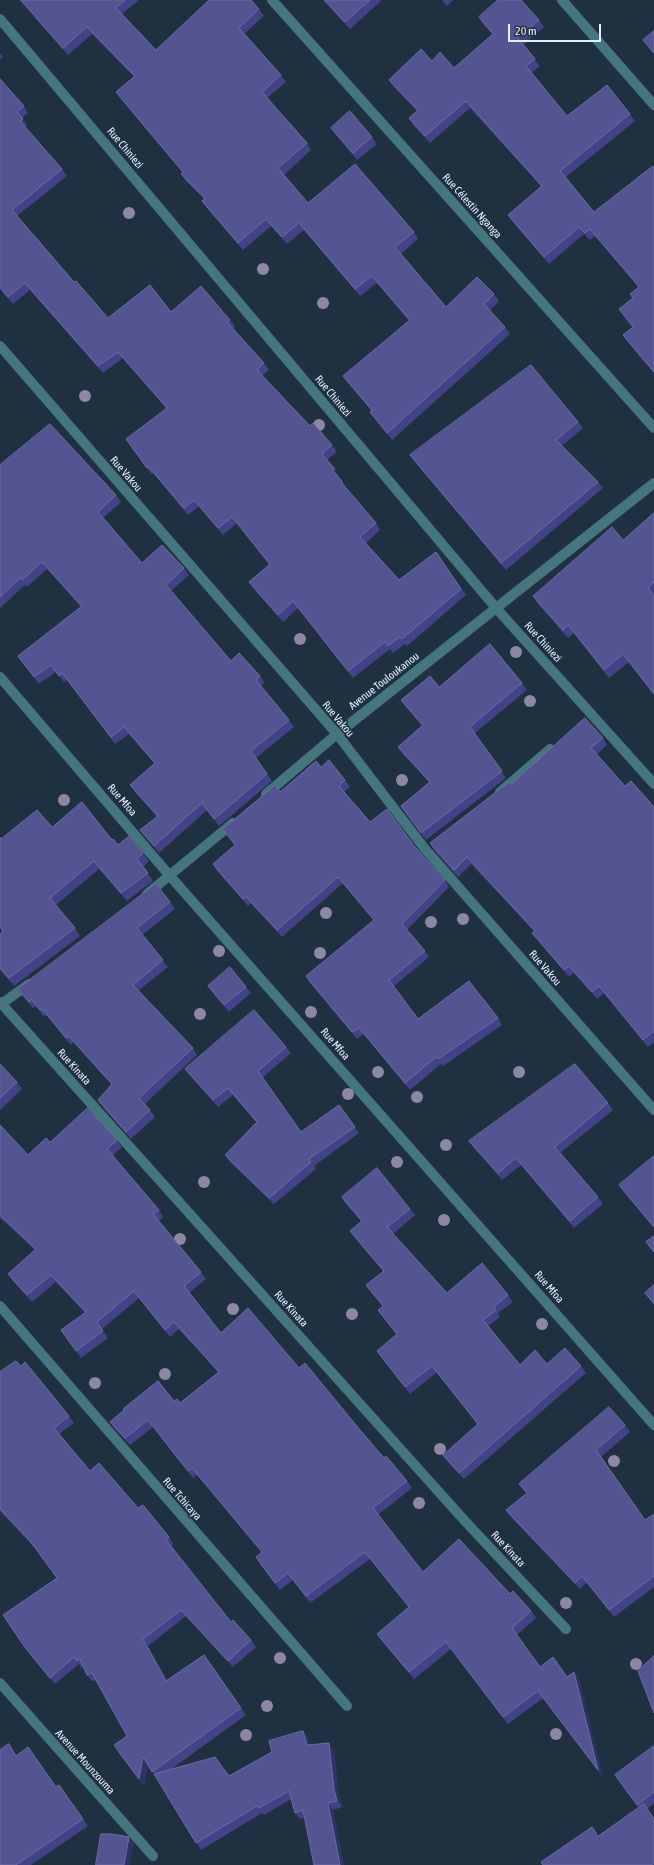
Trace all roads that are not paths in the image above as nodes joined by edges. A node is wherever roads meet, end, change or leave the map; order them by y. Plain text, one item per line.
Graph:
1 (272, 0) edge
2 (562, 0) edge
3 (0, 19) edge
4 (654, 105) edge
5 (0, 346) edge
6 (654, 428) edge
7 (654, 483) edge
8 (496, 608) junction
9 (0, 677) edge
10 (337, 734) junction
11 (555, 745) edge
12 (654, 784) edge
13 (494, 796) edge
14 (260, 800) edge
15 (242, 815) edge
16 (170, 876) junction
17 (139, 900) edge
18 (39, 976) edge
19 (1, 1004) edge
20 (654, 1110) edge
21 (0, 1306) edge
22 (654, 1425) edge
23 (566, 1629) dead end
24 (0, 1684) edge
25 (348, 1706) dead end
26 (153, 1856) dead end

1 - 6 street, Rue Célestin Nganga
2 - 4 street
3 - 8 street, Rue Chiniezi
5 - 10 street, Rue Vakou
7 - 8 street, Avenue Touloukanou
8 - 10 street, Avenue Touloukanou
8 - 12 street, Rue Chiniezi
9 - 16 street, Rue Mfoa
10 - 14 street, Avenue Touloukanou
10 - 20 street, Rue Vakou
11 - 13 street
15 - 16 street
16 - 17 street
16 - 22 street, Rue Mfoa
18 - 19 street
19 - 23 street, Rue Kinata
21 - 25 street, Rue Tchicaya
24 - 26 street, Avenue Mounzouma

